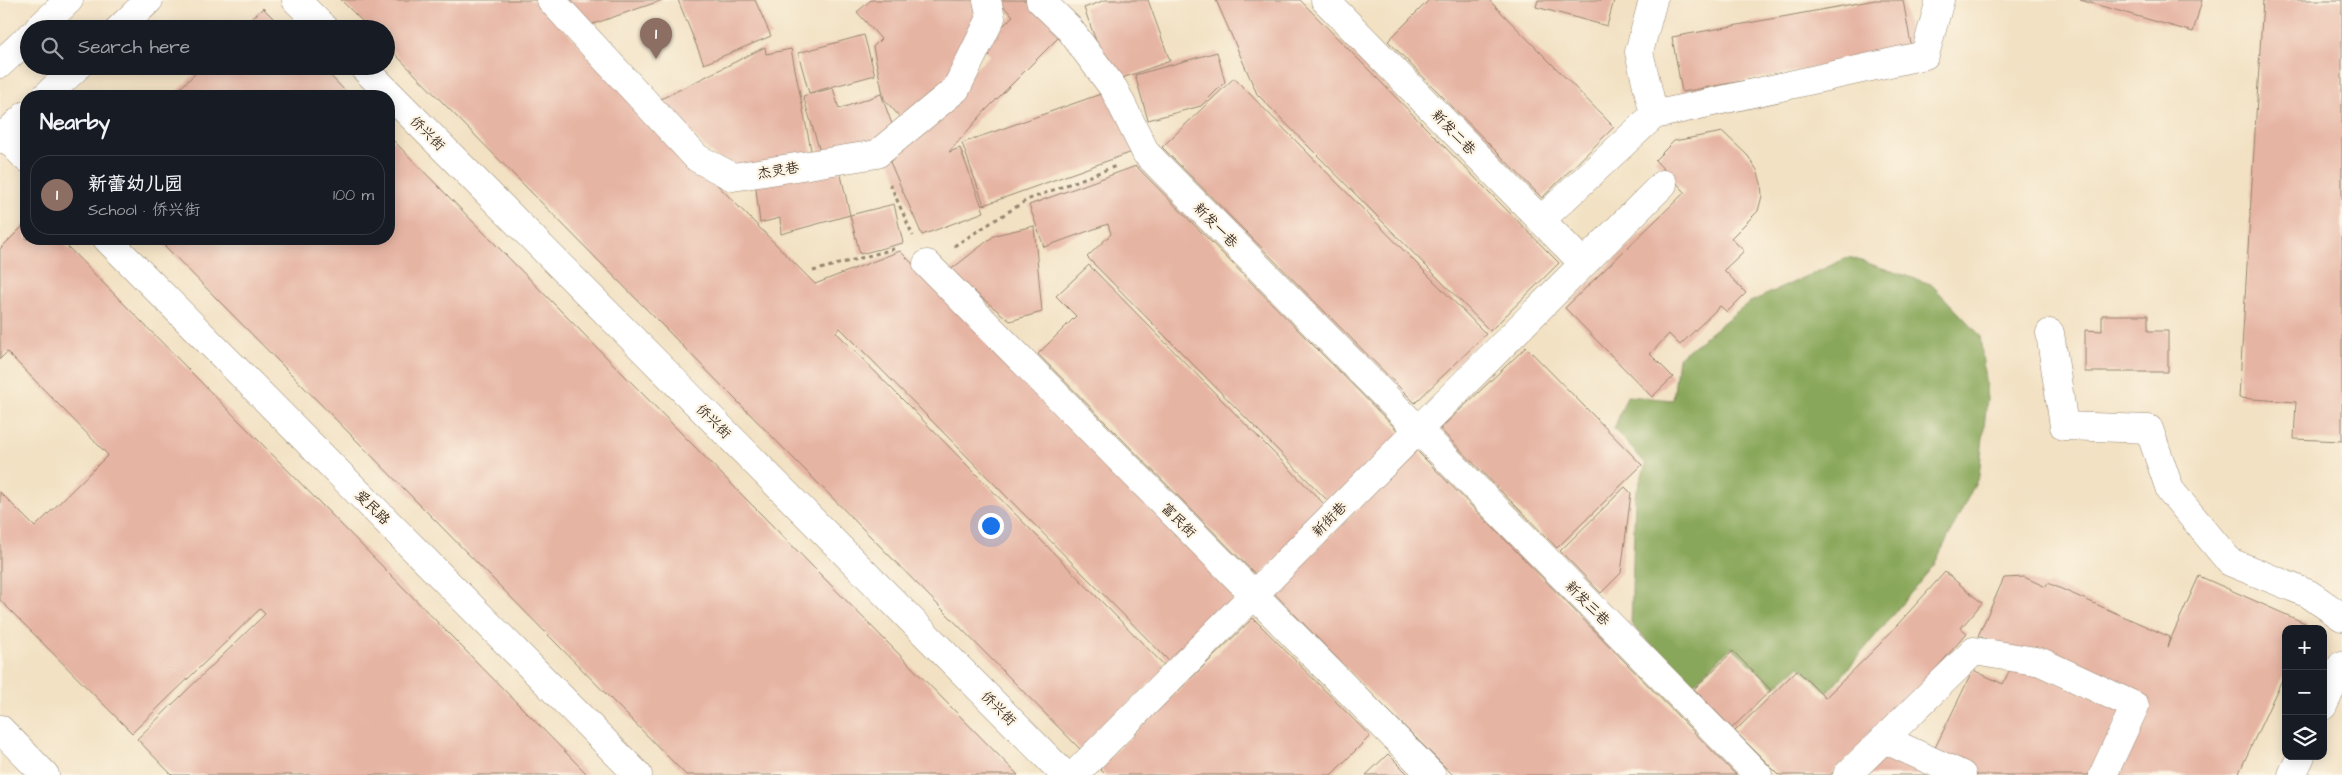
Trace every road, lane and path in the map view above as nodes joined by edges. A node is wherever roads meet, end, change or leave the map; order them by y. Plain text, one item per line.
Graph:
1 (69, 0) edge
2 (149, 0) edge
3 (296, 0) edge
4 (551, 0) edge
5 (986, 0) edge
6 (1040, 0) edge
7 (1325, 0) edge
8 (1653, 0) edge
9 (1940, 0) edge
10 (48, 20) edge
11 (128, 20) edge
12 (316, 20) edge
13 (20, 45) edge
14 (0, 64) edge
15 (68, 75) edge
16 (371, 75) edge
17 (52, 90) edge
18 (386, 90) edge
19 (395, 99) edge
20 (1654, 115) junction
21 (20, 120) edge
22 (2, 137) edge
23 (20, 153) edge
24 (877, 154) junction
25 (1146, 154) junction
26 (1663, 184) dead end
27 (1541, 220) junction
28 (113, 245) edge
29 (921, 253) junction
30 (1583, 263) junction
31 (813, 271) dead end
32 (2050, 333) dead end
33 (1418, 430) junction
34 (1254, 595) junction
35 (2342, 617) edge
36 (2342, 665) edge
37 (2327, 697) edge
38 (0, 729) edge
39 (1884, 740) junction
40 (2299, 760) edge
41 (45, 775) edge
42 (638, 775) edge
43 (1066, 775) edge
44 (1074, 775) edge
45 (1432, 775) edge
46 (1758, 775) edge
47 (1847, 775) edge
48 (1962, 775) edge
49 (2103, 775) edge
50 (2292, 775) edge

1 - 10 street
2 - 11 street
3 - 12 street
4 - 24 street, 杰灵巷
5 - 24 street
6 - 25 street, 新发一巷
7 - 27 street, 新发二巷
8 - 20 street
9 - 20 street
13 - 14 street
15 - 17 street
16 - 18 street, 侨兴街
19 - 43 street, 侨兴街
20 - 27 street
21 - 22 street
22 - 23 street
24 - 29 path
25 - 29 path
25 - 33 street, 新发一巷
26 - 30 street, 新街巷
27 - 30 street, 新发二巷
28 - 42 street, 爱民路
29 - 31 path
29 - 34 street, 富民街
30 - 33 street, 新街巷
32 - 35 street
33 - 34 street, 新街巷
33 - 46 street, 新发三巷
34 - 44 street, 新街巷
34 - 45 street, 富民街
36 - 37 street
38 - 41 street
39 - 47 street
39 - 48 street
39 - 49 street
40 - 50 street

